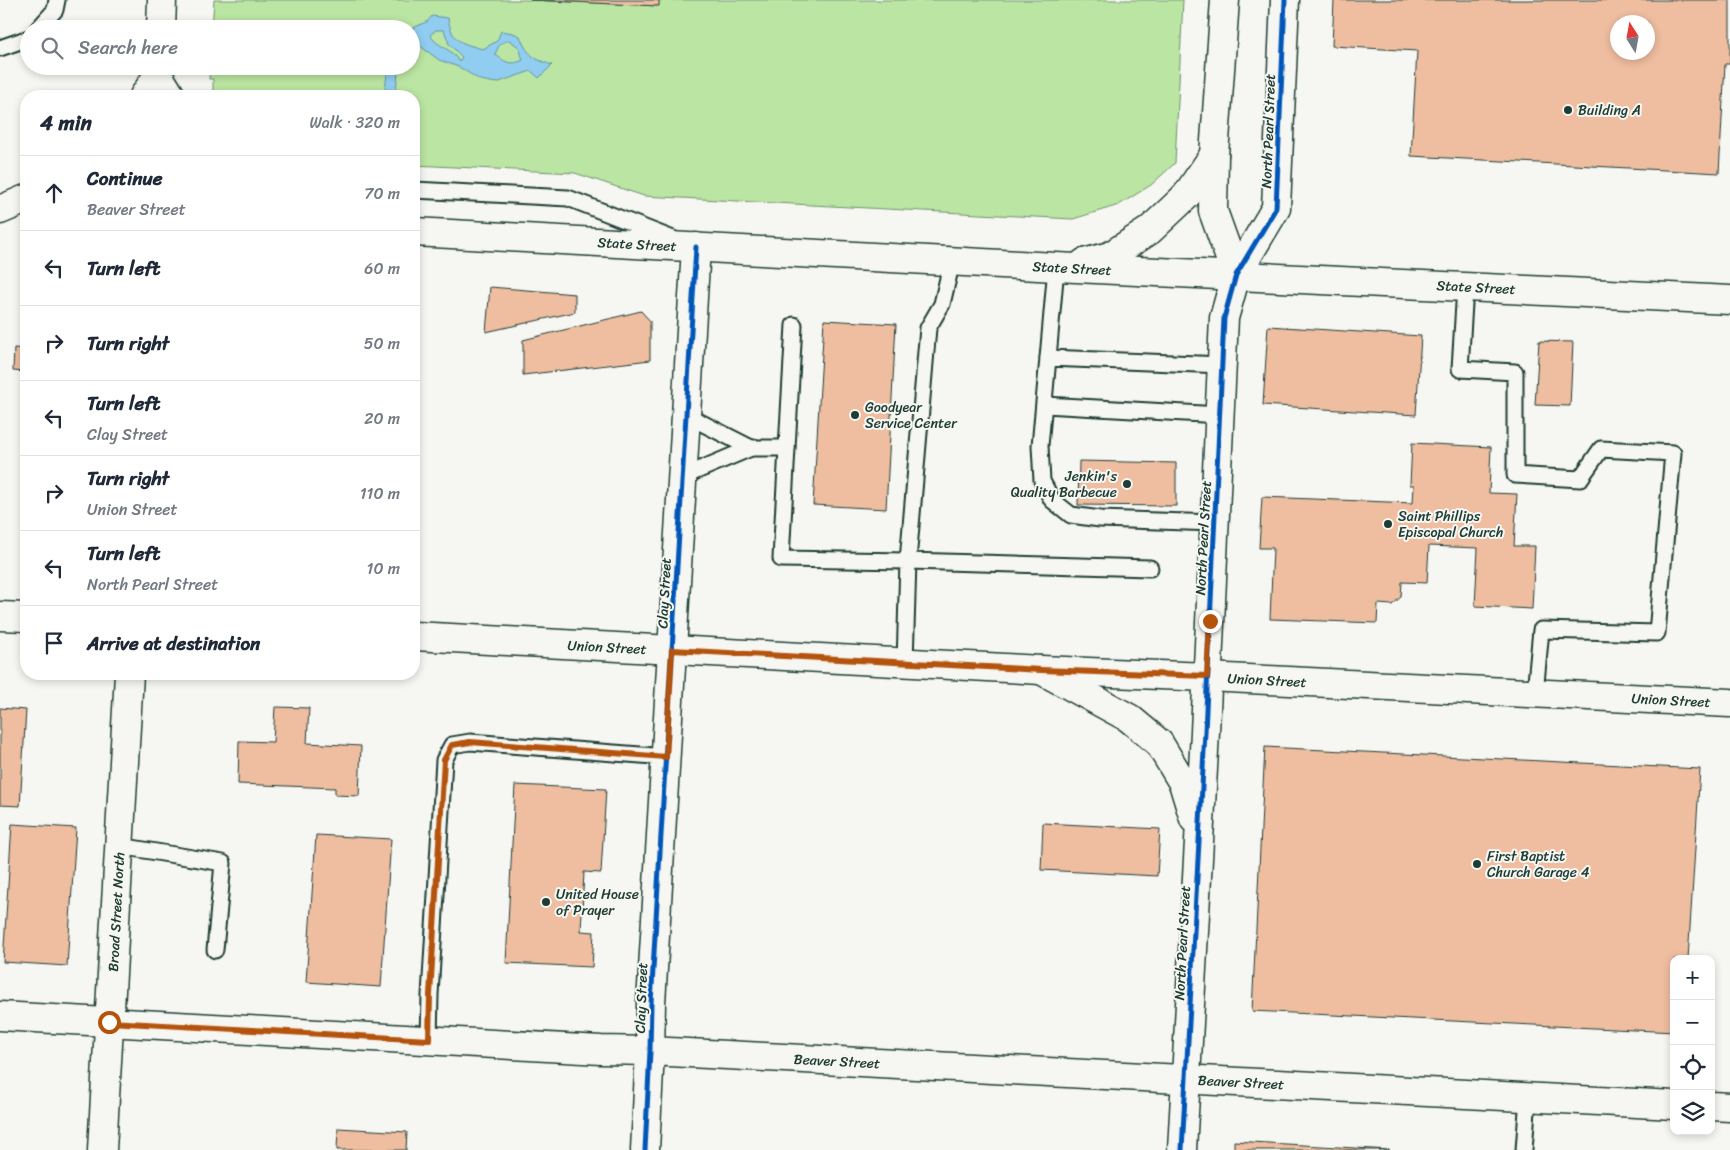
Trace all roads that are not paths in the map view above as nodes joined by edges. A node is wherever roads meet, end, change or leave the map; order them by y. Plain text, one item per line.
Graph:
1 (57, 0) edge
2 (162, 0) edge
3 (1225, 0) edge
4 (1285, 0) edge
5 (46, 20) edge
6 (161, 20) edge
7 (20, 41) edge
8 (0, 48) edge
9 (1214, 155) junction
10 (420, 190) edge
11 (20, 202) edge
12 (0, 211) edge
13 (20, 212) edge
14 (420, 232) edge
15 (696, 247) junction
16 (952, 261) junction
17 (1062, 268) junction
18 (1236, 275) junction
19 (1466, 287) junction
20 (1730, 300) edge
21 (794, 325) dead end
22 (1048, 358) junction
23 (1223, 365) junction
24 (1045, 405) junction
25 (686, 415) junction
26 (1220, 415) junction
27 (750, 448) junction
28 (787, 448) junction
29 (682, 477) junction
30 (1215, 523) junction
31 (908, 561) junction
32 (1150, 568) dead end
33 (0, 616) edge
34 (20, 617) edge
35 (420, 636) edge
36 (672, 650) junction
37 (904, 663) junction
38 (1041, 670) junction
39 (1207, 676) junction
40 (129, 680) edge
41 (1535, 693) junction
42 (1730, 703) edge
43 (666, 757) junction
44 (1199, 834) junction
45 (120, 846) junction
46 (216, 950) dead end
47 (0, 1016) edge
48 (109, 1022) junction
49 (429, 1040) junction
50 (650, 1051) junction
51 (1186, 1079) junction
52 (1528, 1097) junction
53 (1670, 1105) edge
54 (1715, 1106) edge
55 (1730, 1107) edge
56 (102, 1150) edge
57 (645, 1150) edge
58 (1182, 1150) edge
59 (1524, 1150) edge

1 - 5 lane
2 - 6 main road
3 - 9 main road
4 - 18 main road, North Pearl Street
7 - 8 lane
9 - 17 main road
9 - 18 main road
10 - 15 lane
11 - 12 main road
12 - 13 main road
14 - 15 main road, State Street
15 - 16 main road, State Street
15 - 25 main road, Clay Street
16 - 17 main road, State Street
16 - 31 lane
17 - 18 main road, State Street
17 - 22 lane
18 - 19 main road, State Street
18 - 23 main road, North Pearl Street
19 - 20 main road, State Street
19 - 41 lane
21 - 28 lane
22 - 23 lane
22 - 24 lane
23 - 26 main road, North Pearl Street
24 - 26 lane
24 - 30 lane
25 - 27 lane
25 - 29 main road, Clay Street
26 - 30 main road, North Pearl Street
27 - 28 lane
27 - 29 lane
28 - 31 lane
29 - 36 main road, Clay Street
30 - 39 main road, North Pearl Street
31 - 32 lane
31 - 37 lane
33 - 34 main road
35 - 36 main road, Union Street
36 - 37 main road, Union Street
36 - 43 main road, Clay Street
37 - 38 main road, Union Street
38 - 39 main road, Union Street
38 - 44 main road
39 - 41 main road, Union Street
39 - 44 main road, North Pearl Street
40 - 45 main road, Broad Street North
41 - 42 main road, Union Street
43 - 49 lane
43 - 50 main road, Clay Street
44 - 51 main road, North Pearl Street
45 - 46 lane
45 - 48 main road, Broad Street North
47 - 48 main road, Beaver Street
48 - 49 main road, Beaver Street
48 - 56 main road, Broad Street North
49 - 50 main road, Beaver Street
50 - 51 main road, Beaver Street
50 - 57 main road, Clay Street
51 - 52 main road, Beaver Street
51 - 58 main road, North Pearl Street
52 - 53 main road, Beaver Street
52 - 59 lane
54 - 55 main road

